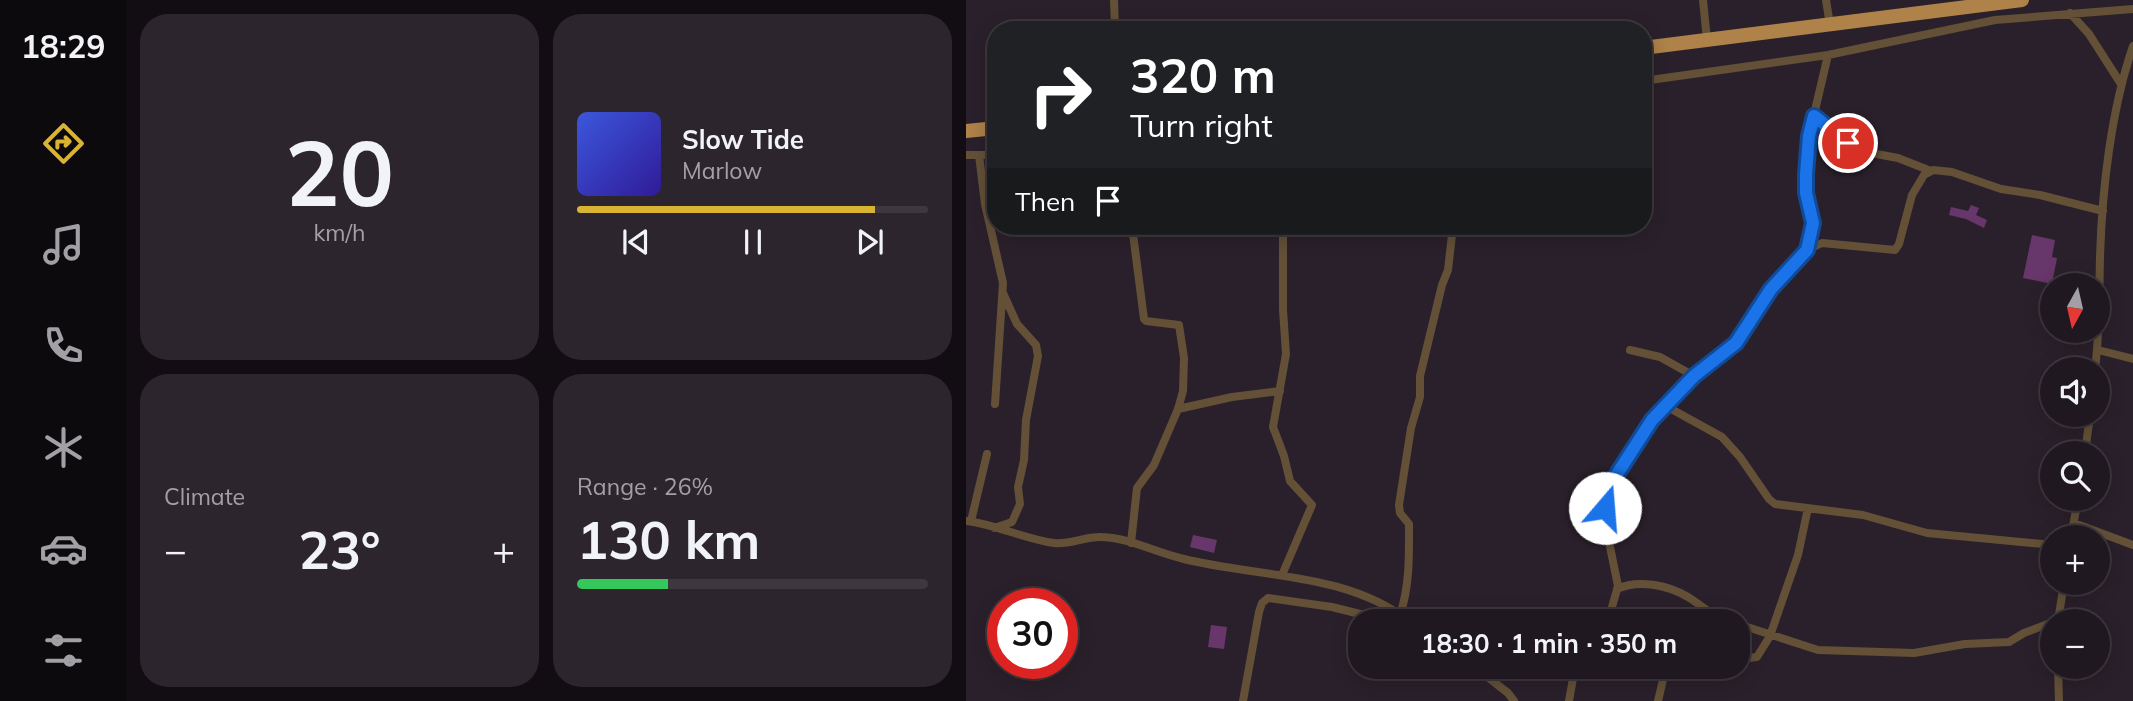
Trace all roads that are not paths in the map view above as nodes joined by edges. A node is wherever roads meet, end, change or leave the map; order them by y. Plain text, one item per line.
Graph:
1 (1115, 0) edge
2 (1703, 0) edge
3 (1826, 0) edge
4 (2022, 0) edge
5 (2133, 9) edge
6 (2070, 13) junction
7 (1115, 21) edge
8 (1830, 25) junction
9 (1707, 40) junction
10 (2133, 46) edge
11 (1652, 47) edge
12 (1828, 55) junction
13 (1652, 80) edge
14 (2121, 84) junction
15 (1814, 116) junction
16 (987, 129) edge
17 (966, 131) edge
18 (966, 155) edge
19 (979, 155) junction
20 (987, 155) edge
21 (1931, 171) junction
22 (2103, 211) junction
23 (987, 212) edge
24 (993, 235) edge
25 (1133, 235) edge
26 (1283, 235) edge
27 (1453, 235) edge
28 (1807, 250) junction
29 (1003, 293) junction
30 (1630, 350) dead end
31 (2098, 350) junction
32 (2097, 357) edge
33 (2133, 359) edge
34 (1694, 376) junction
35 (1280, 391) junction
36 (995, 404) dead end
37 (1664, 405) junction
38 (1178, 409) junction
39 (987, 454) dead end
40 (1808, 508) junction
41 (2076, 511) edge
42 (969, 521) edge
43 (2074, 523) joint
44 (993, 528) junction
45 (1131, 542) junction
46 (2040, 544) edge
47 (2133, 545) edge
48 (1282, 575) junction
49 (1617, 589) junction
50 (1390, 609) edge
51 (1405, 609) edge
52 (1611, 609) edge
53 (1707, 609) edge
54 (1348, 611) edge
55 (1750, 627) edge
56 (2040, 627) edge
57 (1770, 636) junction
58 (1750, 658) edge
59 (1490, 679) edge
60 (1573, 679) edge
61 (1663, 679) edge
62 (2058, 679) edge
63 (1243, 701) edge
64 (1514, 701) edge
65 (1569, 701) edge
66 (1658, 701) edge
67 (2059, 701) edge

1 - 7 street
2 - 9 street
3 - 8 street
4 - 8 highway
5 - 6 street
6 - 12 street
6 - 14 street
8 - 9 highway
9 - 11 highway
10 - 14 street
12 - 13 street
12 - 15 street
14 - 22 street
15 - 21 street
15 - 28 street
16 - 17 highway
18 - 19 street
19 - 20 street
19 - 23 street
21 - 22 street
21 - 28 street
22 - 31 street
24 - 29 street
25 - 38 street
26 - 35 street
27 - 51 street
28 - 34 street
29 - 36 street
29 - 44 street
30 - 34 street
31 - 32 street
31 - 33 street
34 - 37 street
35 - 38 street
35 - 48 street
37 - 40 street
37 - 49 street
38 - 45 street
39 - 42 street
40 - 46 street
40 - 57 street
41 - 43 street
42 - 44 street
43 - 47 street
44 - 45 street
45 - 48 street
48 - 50 street
49 - 52 street
49 - 53 street
54 - 63 street
55 - 57 street
56 - 57 street
57 - 58 street
59 - 64 street
60 - 65 street
61 - 66 street
62 - 67 street

